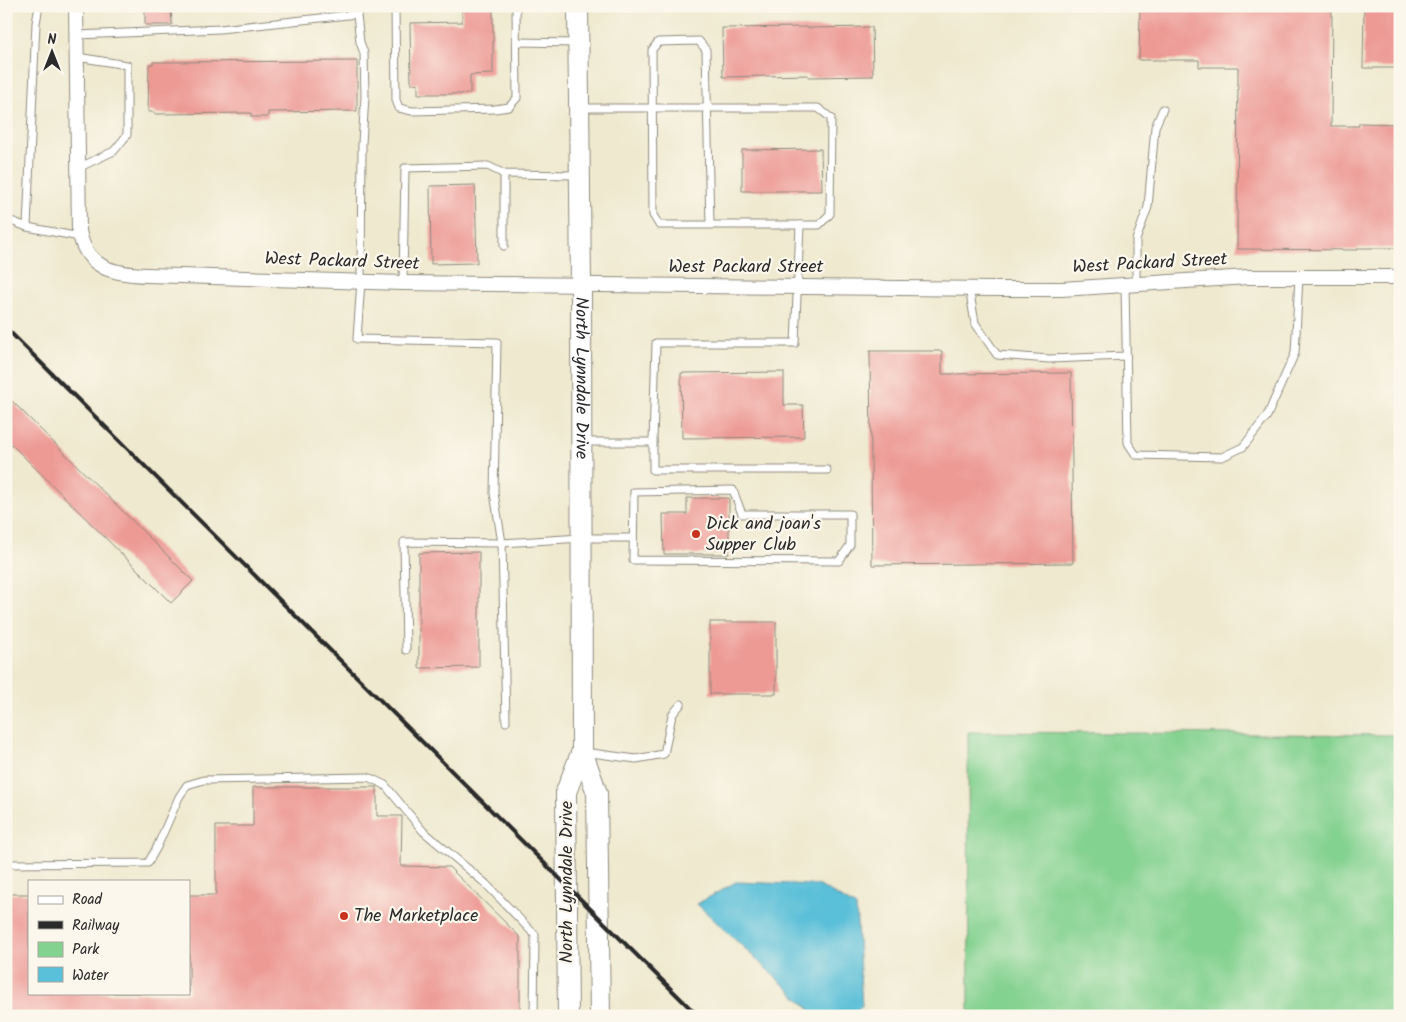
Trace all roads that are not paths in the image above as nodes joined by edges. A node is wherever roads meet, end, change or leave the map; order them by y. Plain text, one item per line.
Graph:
1 (39, 6) edge
2 (76, 6) edge
3 (395, 6) edge
4 (516, 6) edge
5 (578, 6) edge
6 (357, 10) edge
7 (77, 35) junction
8 (517, 42) junction
9 (579, 43) junction
10 (77, 57) junction
11 (579, 108) junction
12 (651, 108) junction
13 (707, 108) junction
14 (1163, 109) dead end
15 (78, 168) junction
16 (504, 174) junction
17 (580, 176) junction
18 (6, 219) edge
19 (710, 225) junction
20 (800, 225) junction
21 (27, 228) junction
22 (80, 237) junction
23 (504, 246) dead end
24 (1299, 277) junction
25 (1400, 277) edge
26 (361, 281) junction
27 (403, 283) junction
28 (581, 285) junction
29 (1130, 285) junction
30 (798, 286) junction
31 (969, 288) junction
32 (1126, 356) junction
33 (581, 442) junction
34 (653, 442) junction
35 (827, 470) dead end
36 (581, 538) junction
37 (632, 538) junction
38 (502, 543) junction
39 (406, 650) dead end
40 (682, 704) dead end
41 (506, 722) dead end
42 (582, 751) junction
43 (6, 864) edge
44 (534, 1016) edge
45 (568, 1016) edge
46 (600, 1016) edge

1 - 21 lane
2 - 7 street
3 - 8 lane
4 - 8 lane
5 - 9 main road, North Lynndale Drive
6 - 7 lane
6 - 26 lane
7 - 10 street
8 - 9 lane
9 - 11 main road, North Lynndale Drive
10 - 15 street
10 - 15 lane
11 - 12 lane
11 - 17 main road, North Lynndale Drive
12 - 13 lane
12 - 13 lane
12 - 19 lane
13 - 19 lane
13 - 20 lane
14 - 29 lane
15 - 22 street
16 - 17 lane
16 - 23 lane
16 - 27 lane
17 - 28 main road, North Lynndale Drive
18 - 21 lane
19 - 20 lane
20 - 30 lane
21 - 22 lane
22 - 26 street, West Packard Street
24 - 25 street, West Packard Street
24 - 29 street, West Packard Street
24 - 32 lane
26 - 27 street, West Packard Street
26 - 38 lane
27 - 28 street, West Packard Street
28 - 30 street, West Packard Street
28 - 33 main road, North Lynndale Drive
29 - 31 street, West Packard Street
29 - 32 lane
30 - 31 street, West Packard Street
30 - 34 lane
31 - 32 lane
33 - 34 lane
33 - 36 main road, North Lynndale Drive
34 - 35 lane
36 - 37 lane
36 - 38 lane
36 - 42 main road, North Lynndale Drive
37 - 37 lane
38 - 39 lane
38 - 41 lane
40 - 42 lane
42 - 45 main road, North Lynndale Drive
42 - 46 main road, North Lynndale Drive
43 - 44 lane

